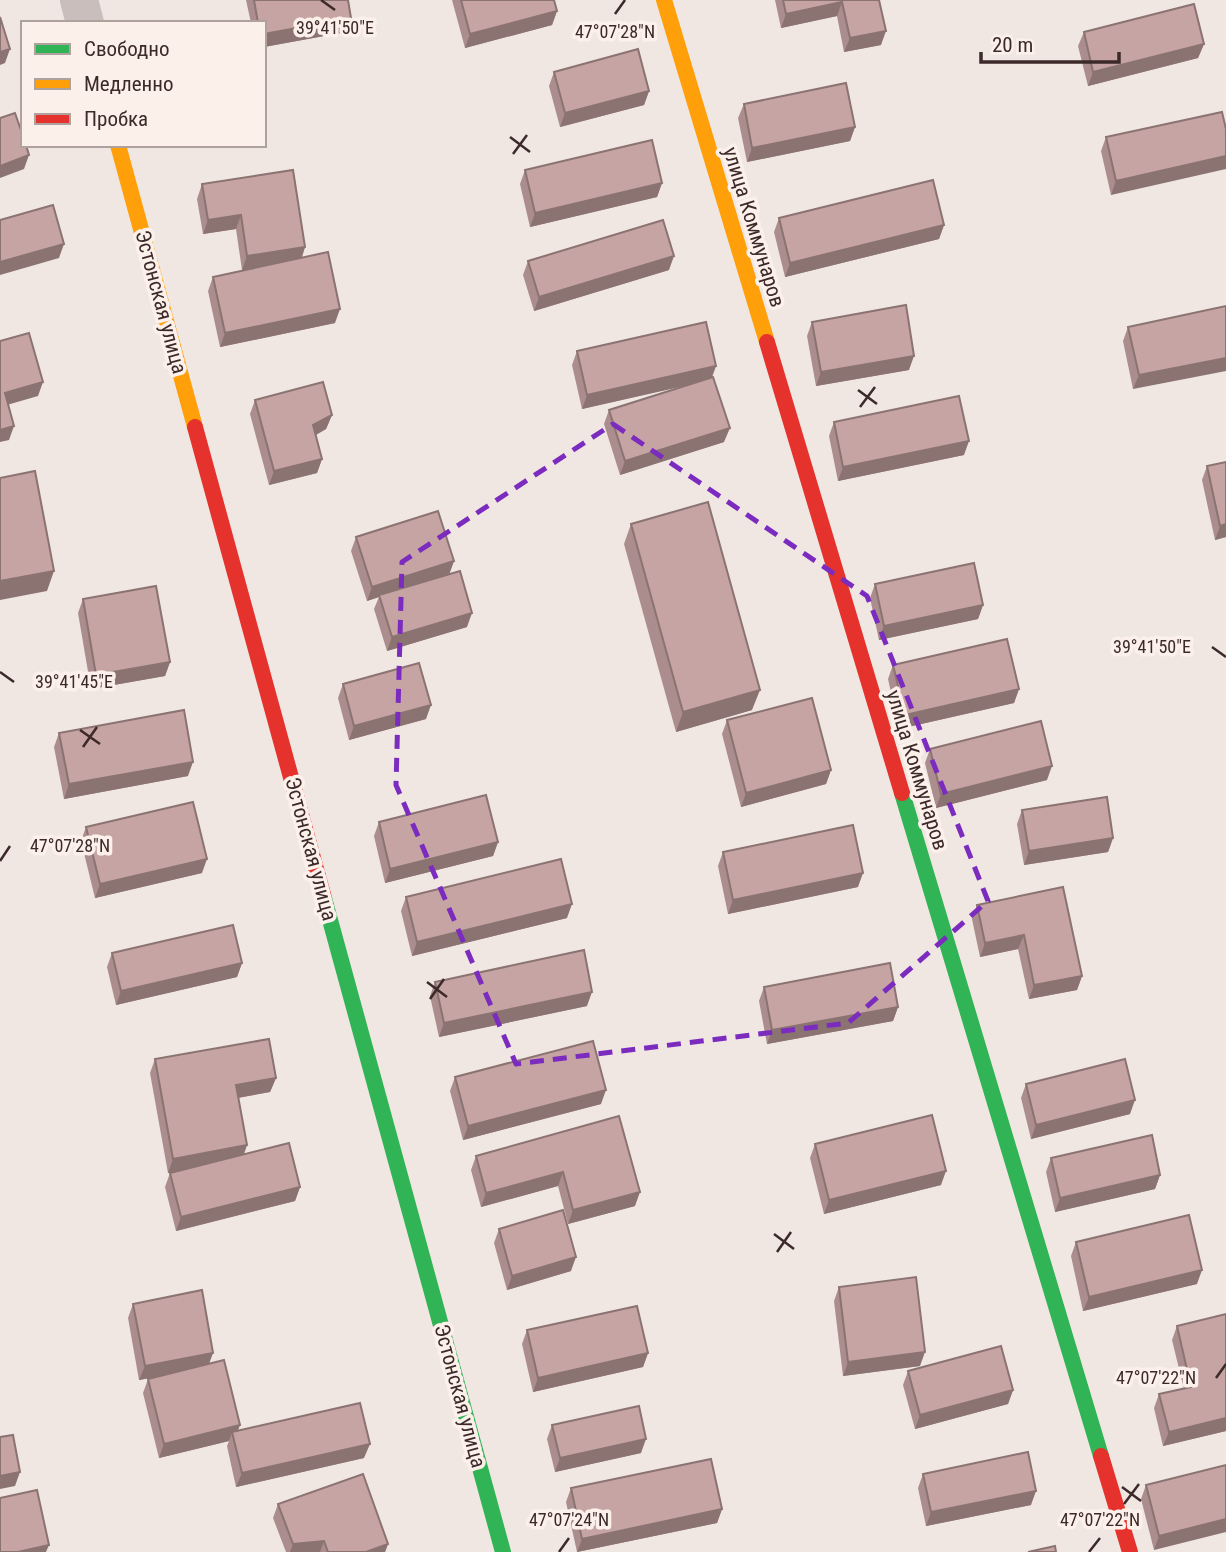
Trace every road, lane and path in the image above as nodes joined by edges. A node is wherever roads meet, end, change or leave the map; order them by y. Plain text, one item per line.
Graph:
1 (79, 0) edge
2 (664, 0) edge
3 (84, 21) edge
4 (119, 147) edge
5 (503, 1552) edge
6 (1130, 1552) edge

1 - 3 street
2 - 6 street, улица Коммунаров
4 - 5 street, Эстонская улица

